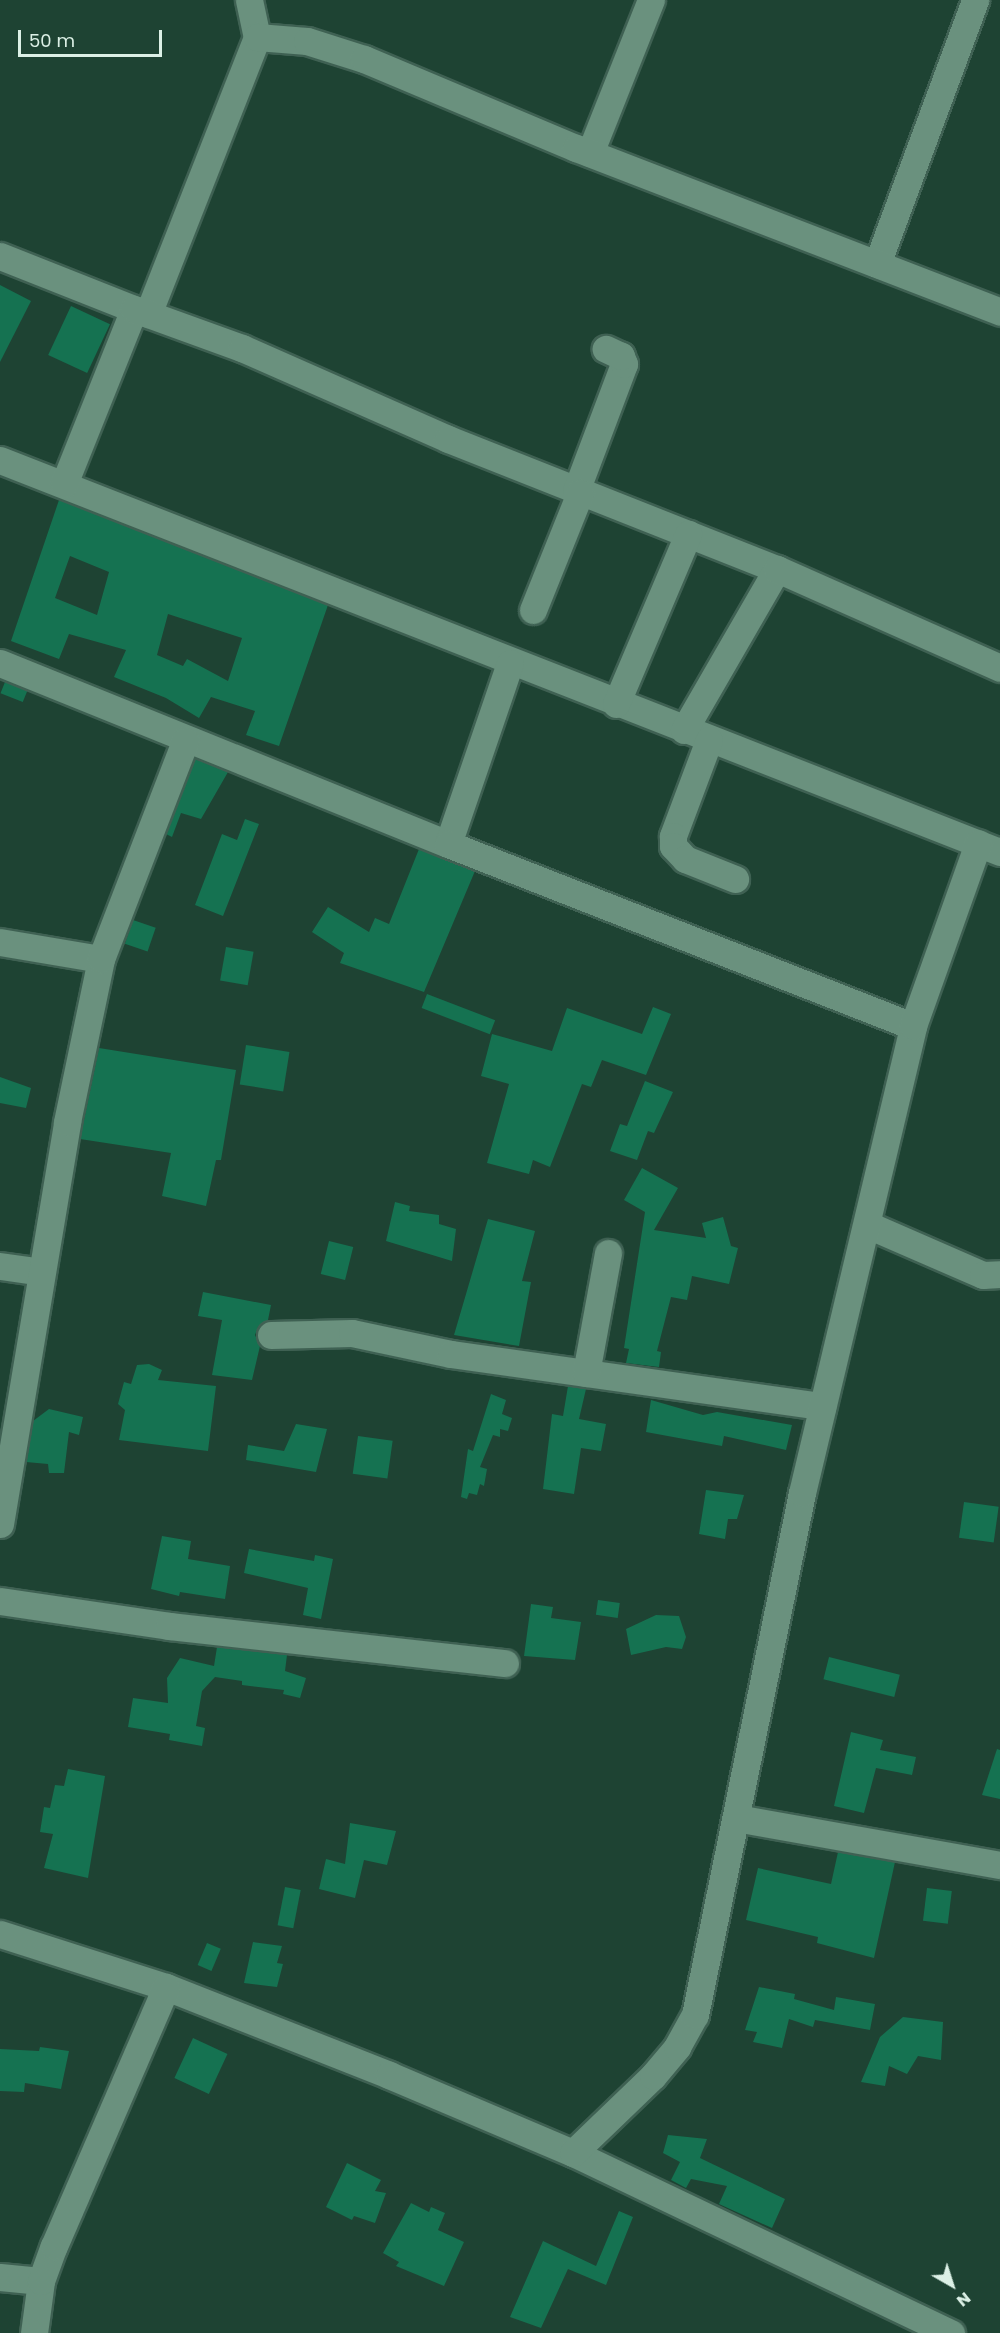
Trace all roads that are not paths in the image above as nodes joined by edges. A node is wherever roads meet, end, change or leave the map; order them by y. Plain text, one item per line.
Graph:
1 (249, 0) edge
2 (651, 0) edge
3 (975, 0) edge
4 (257, 37) junction
5 (590, 153) junction
6 (0, 256) edge
7 (877, 264) junction
8 (141, 312) junction
9 (1000, 312) edge
10 (606, 349) dead end
11 (0, 460) edge
12 (64, 484) junction
13 (578, 492) junction
14 (688, 534) junction
15 (777, 569) junction
16 (533, 610) dead end
17 (0, 663) edge
18 (510, 663) junction
19 (1000, 668) edge
20 (616, 704) junction
21 (684, 730) junction
22 (709, 740) junction
23 (185, 741) junction
24 (448, 844) junction
25 (989, 848) edge
26 (735, 879) dead end
27 (0, 942) edge
28 (101, 959) junction
29 (913, 1026) junction
30 (868, 1225) junction
31 (608, 1253) dead end
32 (0, 1266) edge
33 (42, 1272) junction
34 (1000, 1274) edge
35 (271, 1335) dead end
36 (586, 1373) junction
37 (822, 1406) junction
38 (0, 1524) edge
39 (0, 1601) edge
40 (506, 1663) dead end
41 (736, 1818) junction
42 (1000, 1865) edge
43 (0, 1934) edge
44 (166, 1987) junction
45 (573, 2153) junction
46 (0, 2277) edge
47 (41, 2281) junction
48 (34, 2333) edge
49 (951, 2333) edge

1 - 4 street
2 - 5 street
3 - 7 street
4 - 5 street
4 - 8 street
5 - 7 street
6 - 8 street
7 - 9 street
8 - 12 street
8 - 13 street
10 - 13 street
11 - 12 street
12 - 18 street
13 - 14 street
13 - 16 street
14 - 15 street
14 - 20 street
15 - 19 street
15 - 21 street
17 - 23 street
18 - 20 street
18 - 24 street
20 - 21 street
21 - 22 street
22 - 25 street
22 - 26 street
23 - 24 street
23 - 28 street
24 - 29 street
25 - 29 street
27 - 28 street
28 - 33 street
29 - 30 street
30 - 34 street
30 - 37 street
31 - 36 street
32 - 33 street
33 - 38 street
35 - 36 street
36 - 37 street
37 - 41 street
39 - 40 street
41 - 42 street
41 - 45 street
43 - 44 street
44 - 45 street
44 - 47 street
45 - 49 street
46 - 47 street
47 - 48 street

